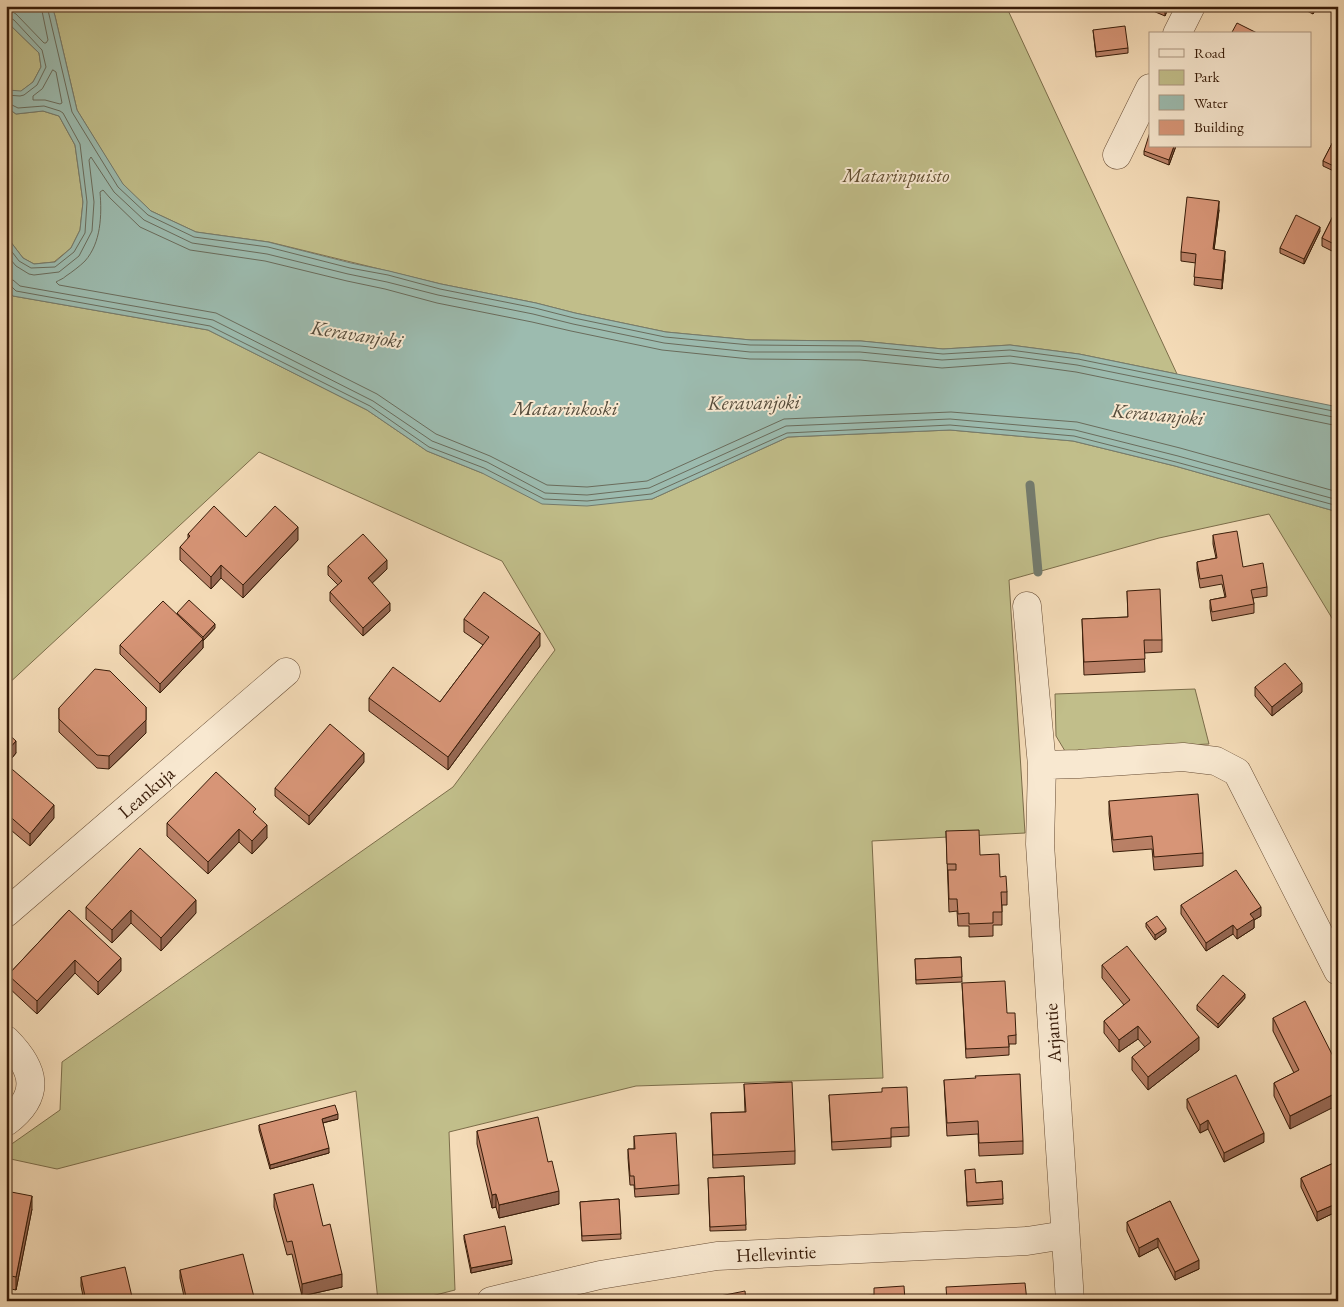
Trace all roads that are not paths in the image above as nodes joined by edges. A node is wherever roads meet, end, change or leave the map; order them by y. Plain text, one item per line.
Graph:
1 (1191, 6) edge
2 (1178, 32) edge
3 (1149, 90) edge
4 (1117, 155) dead end
5 (1028, 606) dead end
6 (286, 672) dead end
7 (1042, 766) junction
8 (6, 913) edge
9 (1338, 970) edge
10 (6, 1040) edge
11 (6, 1122) edge
12 (1065, 1235) junction
13 (491, 1301) edge
14 (1070, 1301) edge

1 - 2 street
3 - 4 street
5 - 7 street, Arjantie
6 - 8 street, Leankuja
7 - 9 street
7 - 12 street, Arjantie
10 - 11 street
12 - 13 street, Hellevintie
12 - 14 street, Arjantie

